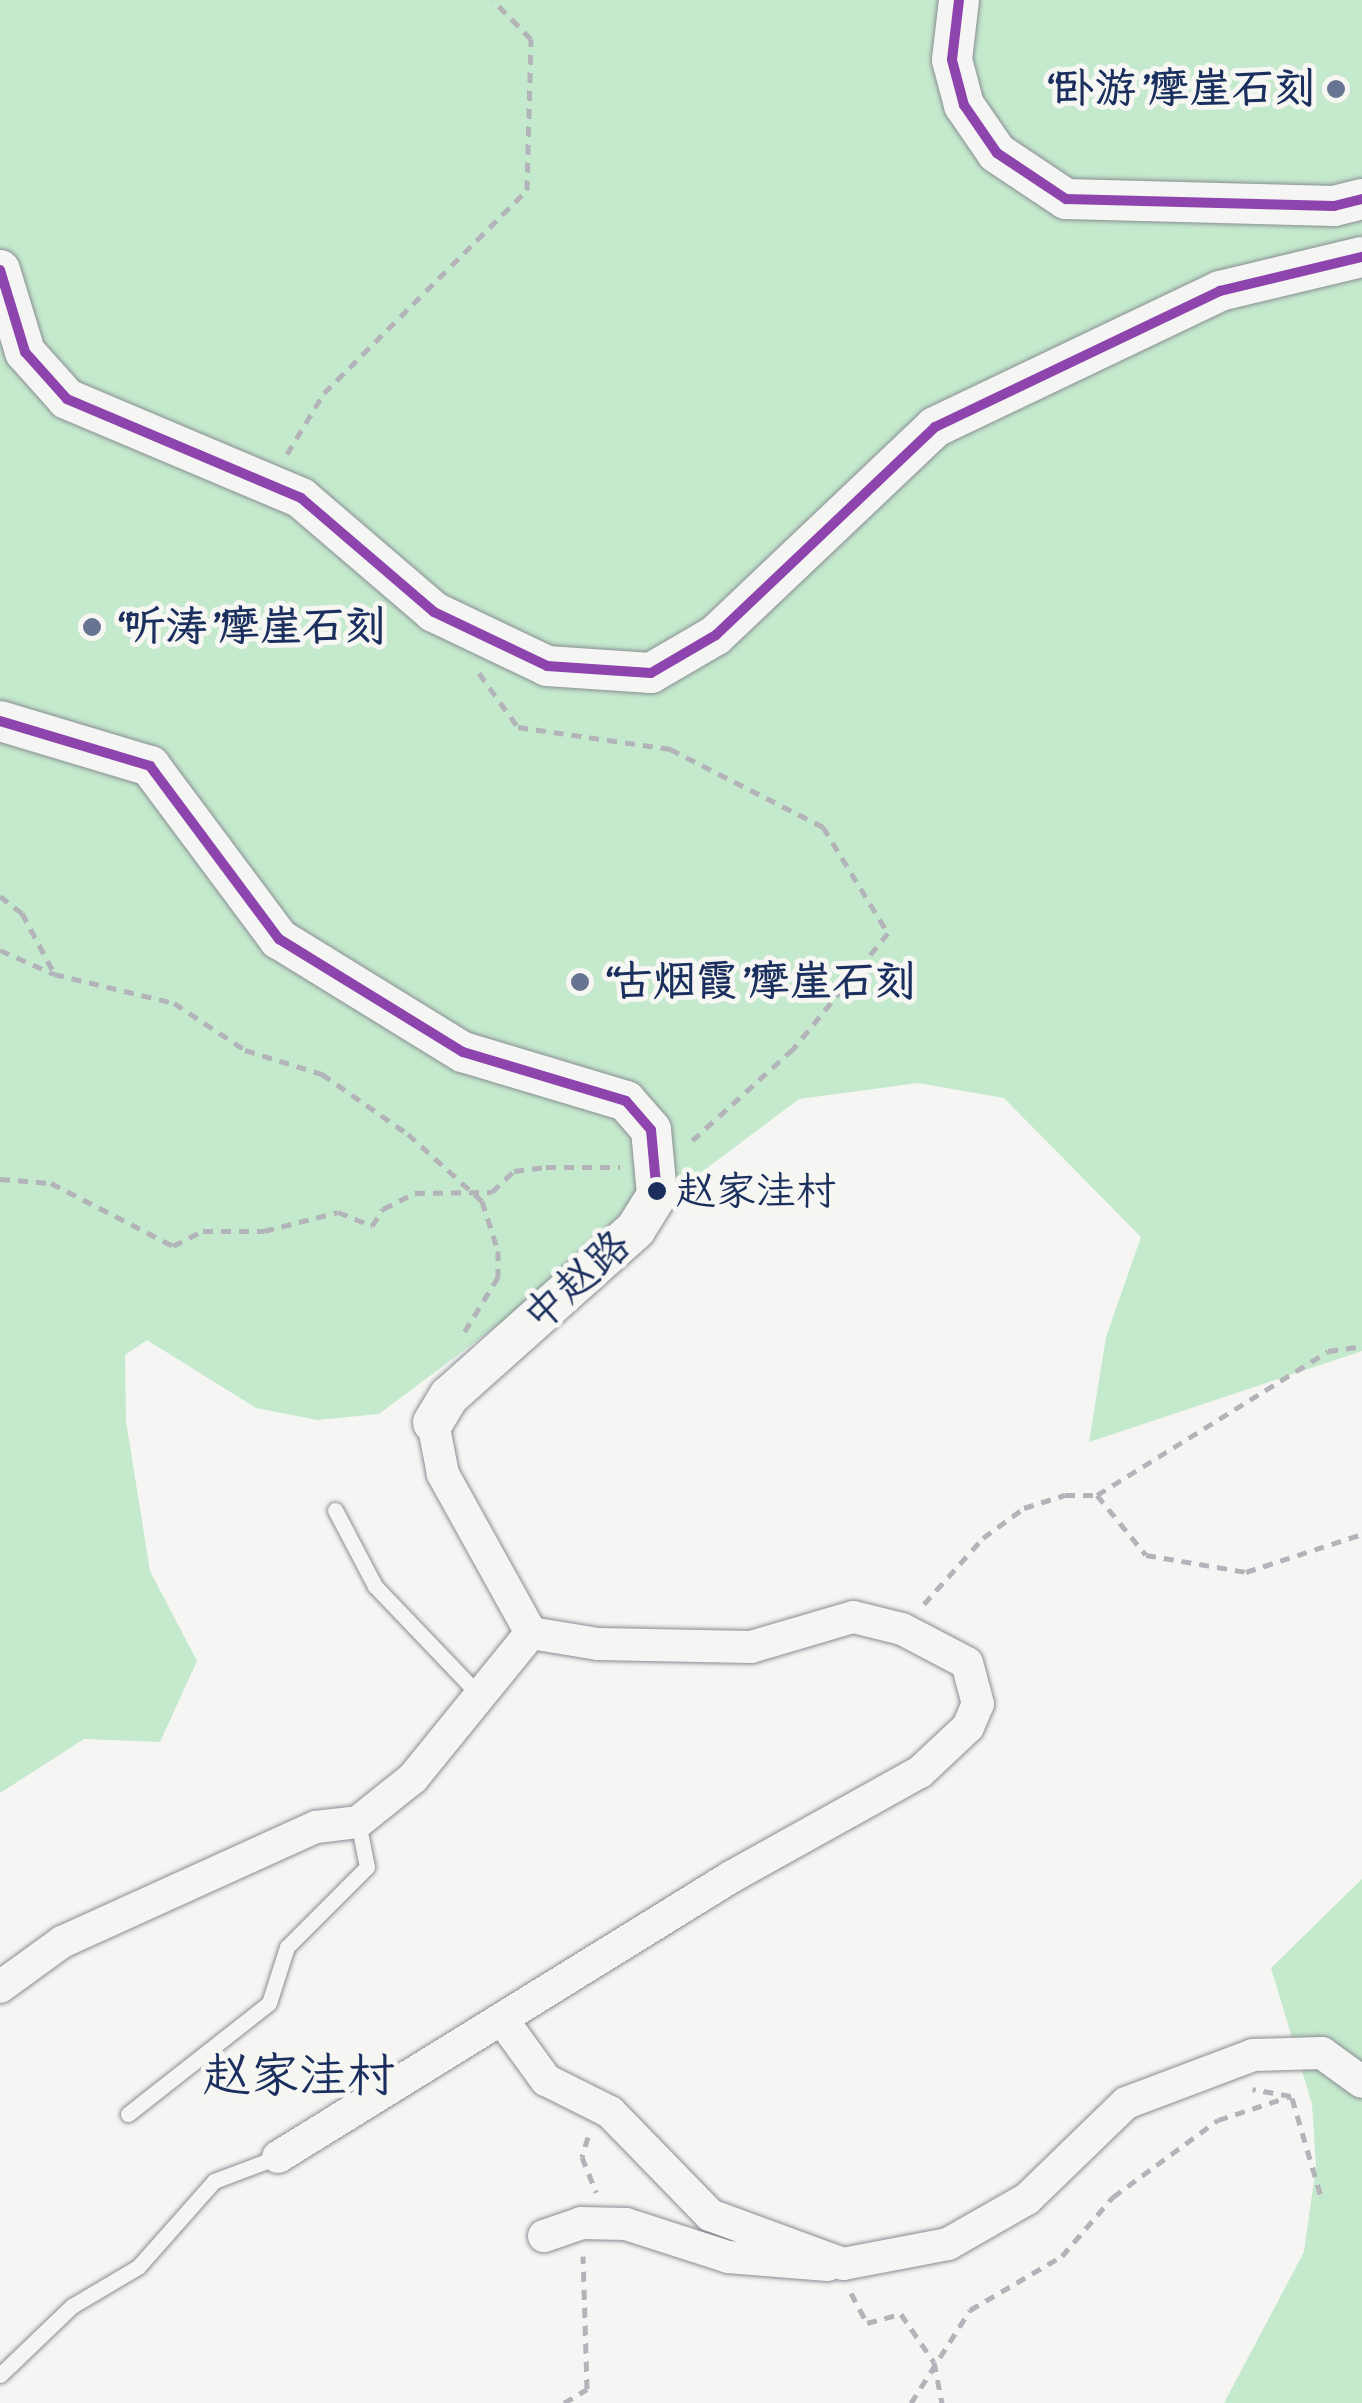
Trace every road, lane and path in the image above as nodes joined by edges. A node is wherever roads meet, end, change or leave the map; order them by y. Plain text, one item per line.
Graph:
1 (493, 0) edge
2 (959, 0) edge
3 (1362, 198) edge
4 (1362, 257) edge
5 (0, 270) edge
6 (270, 483) junction
7 (476, 669) dead end
8 (0, 722) edge
9 (0, 896) edge
10 (0, 950) edge
11 (54, 974) junction
12 (659, 1170) junction
13 (0, 1179) edge
14 (476, 1195) junction
15 (1362, 1346) edge
16 (476, 1372) junction
17 (433, 1423) joint
18 (1096, 1495) junction
19 (334, 1510) dead end
20 (1362, 1534) edge
21 (902, 1628) junction
22 (531, 1633) junction
23 (480, 1696) junction
24 (358, 1822) junction
25 (0, 1987) edge
26 (504, 2022) junction
27 (1362, 2082) edge
28 (1244, 2087) dead end
29 (1291, 2096) junction
30 (598, 2105) junction
31 (128, 2114) dead end
32 (278, 2157) joint
33 (1322, 2200) dead end
34 (595, 2223) junction
35 (544, 2236) dead end
36 (843, 2264) junction
37 (934, 2362) junction
38 (0, 2376) edge
39 (564, 2403) edge
40 (911, 2403) edge
41 (942, 2403) edge

1 - 6 path
2 - 3 street
4 - 6 street
5 - 6 street
7 - 12 path
8 - 12 street
9 - 11 path
10 - 11 path
11 - 14 path
12 - 14 path
12 - 16 street, 中赵路
13 - 14 path
14 - 16 path
15 - 18 path
16 - 17 street, 中赵路
17 - 22 street
18 - 20 path
18 - 21 path
19 - 23 lane
21 - 22 street
21 - 26 street
22 - 23 street
23 - 24 street
24 - 25 street
24 - 31 lane
26 - 30 street
26 - 32 street
27 - 36 street
28 - 29 path
29 - 33 path
29 - 37 path
30 - 34 path
30 - 36 street
32 - 38 lane
34 - 35 street
34 - 36 street
34 - 39 path
36 - 37 path
37 - 40 path
37 - 41 path

